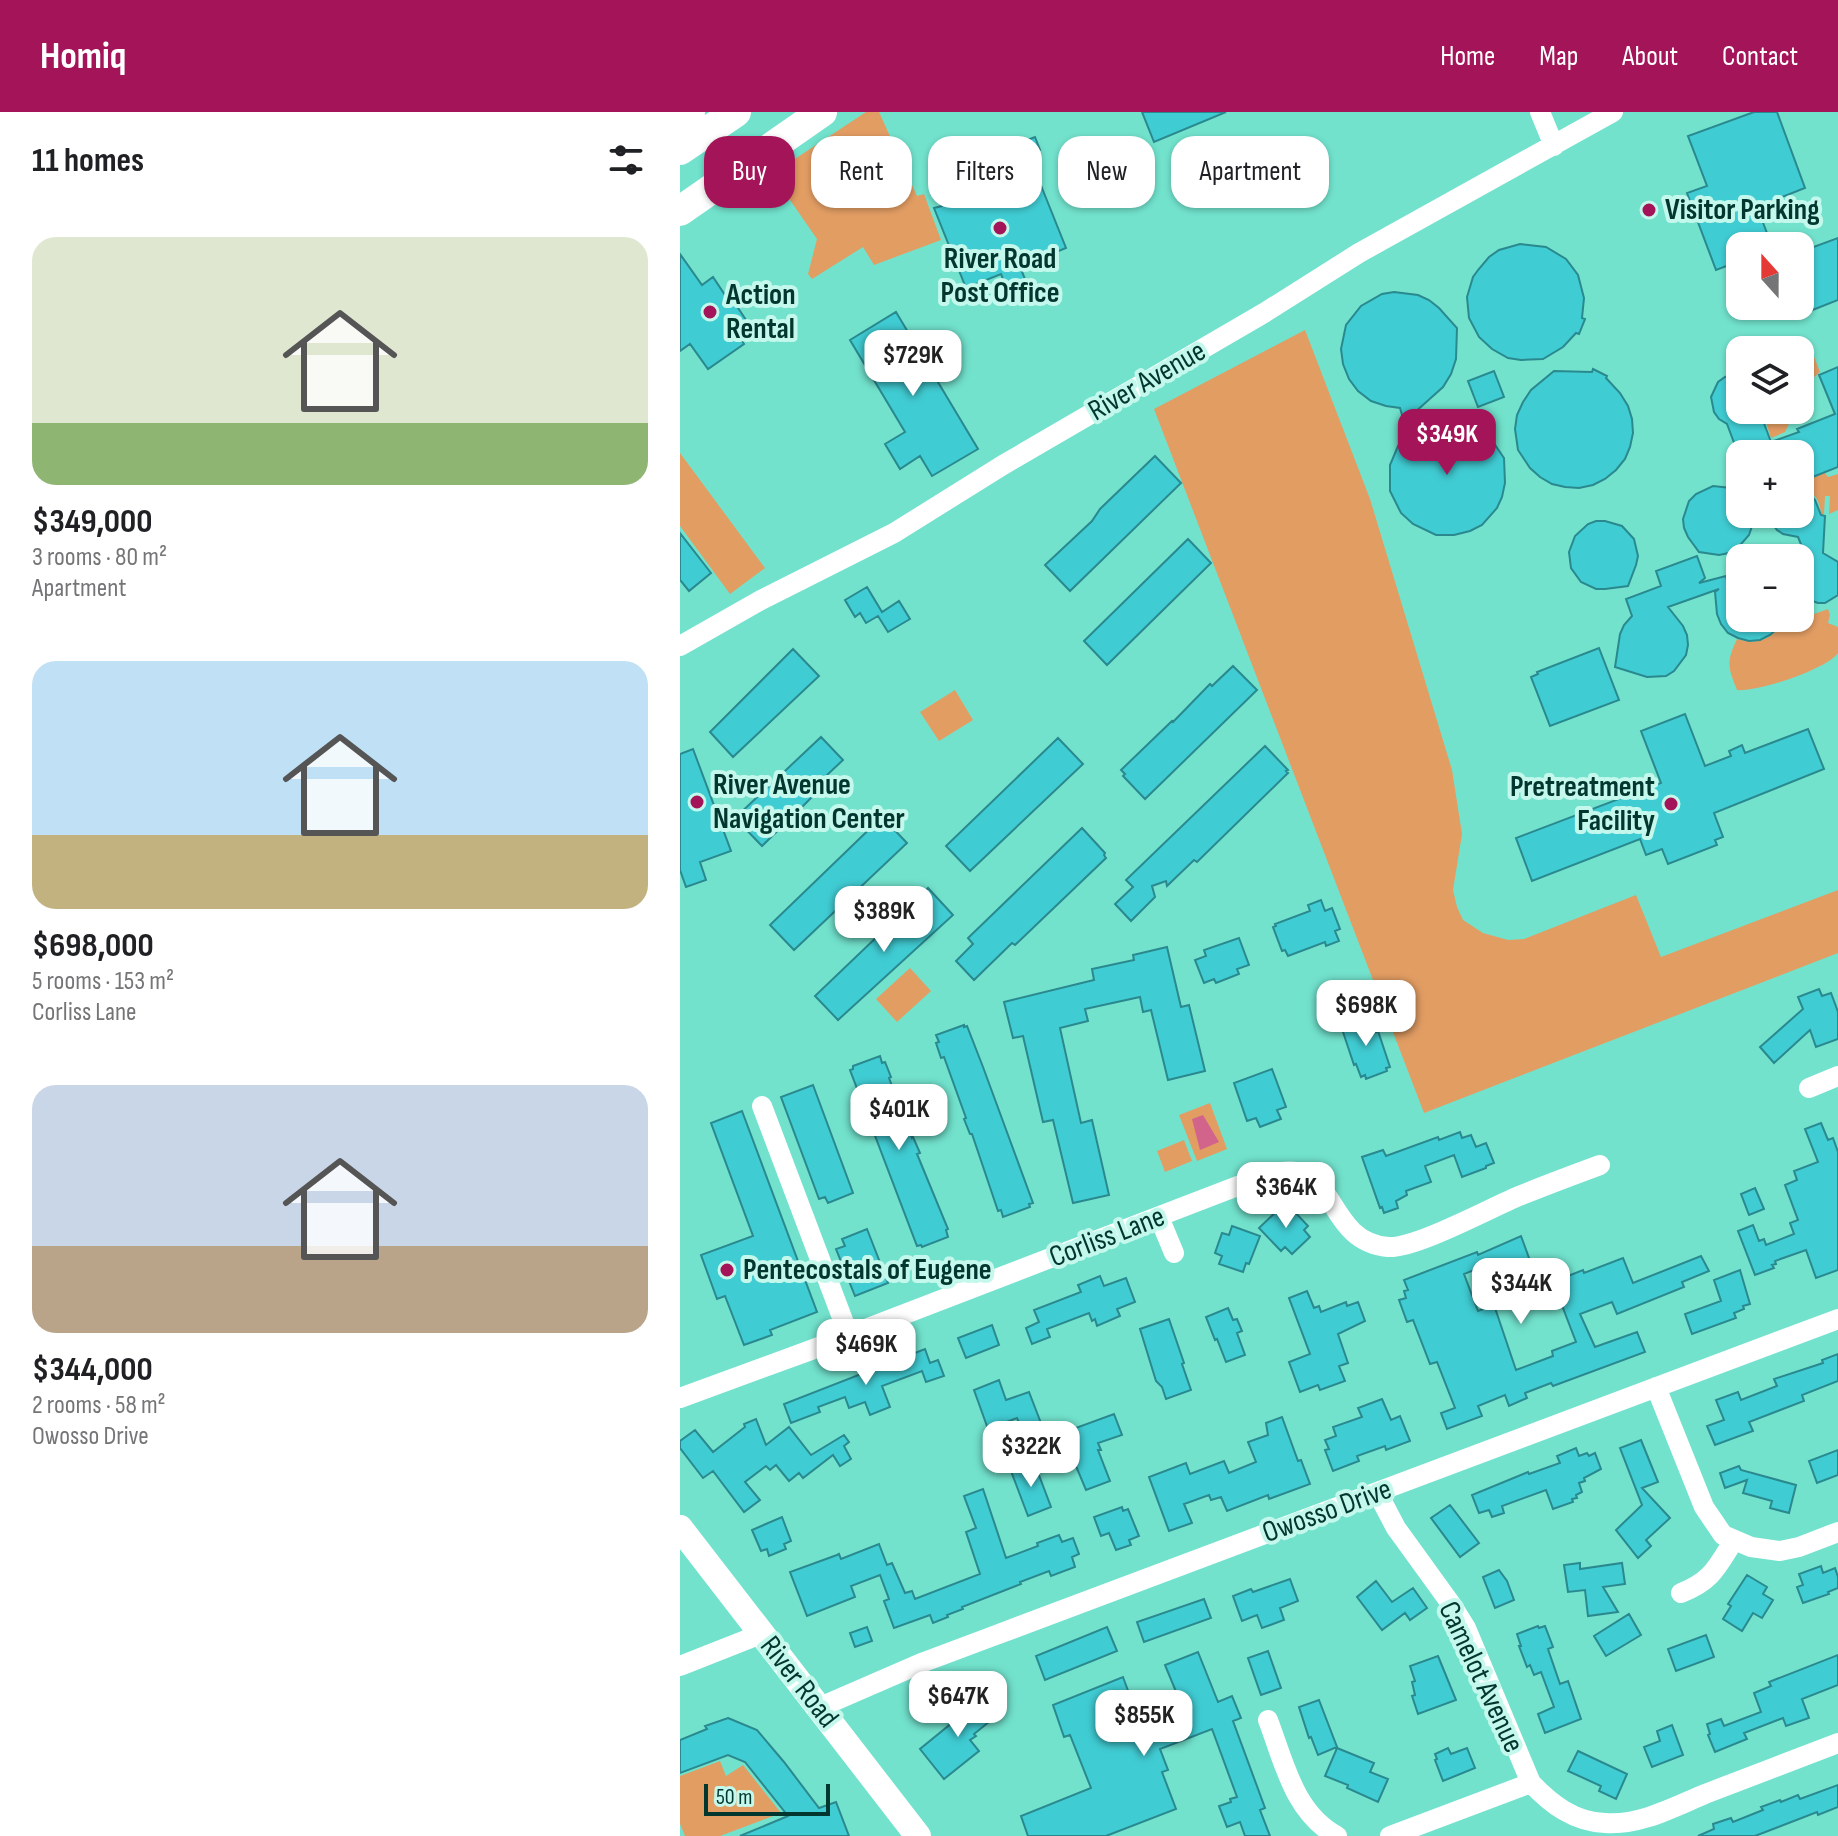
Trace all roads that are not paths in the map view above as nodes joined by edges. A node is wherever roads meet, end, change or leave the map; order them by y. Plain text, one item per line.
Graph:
1 (690, 112) edge
2 (736, 112) edge
3 (788, 112) edge
4 (822, 112) edge
5 (1540, 112) edge
6 (1613, 112) edge
7 (680, 119) edge
8 (1554, 146) junction
9 (680, 150) edge
10 (680, 185) edge
11 (680, 211) edge
12 (680, 646) edge
13 (1838, 1076) edge
14 (1809, 1088) dead end
15 (762, 1106) dead end
16 (1600, 1165) dead end
17 (1159, 1217) junction
18 (1174, 1253) dead end
19 (1838, 1319) edge
20 (849, 1336) junction
21 (1656, 1387) junction
22 (680, 1398) edge
23 (1377, 1492) junction
24 (680, 1528) edge
25 (1838, 1532) edge
26 (1734, 1540) junction
27 (1681, 1593) dead end
28 (761, 1634) junction
29 (680, 1666) edge
30 (818, 1708) junction
31 (1268, 1720) dead end
32 (1838, 1743) edge
33 (1531, 1783) junction
34 (918, 1836) edge
35 (1337, 1836) edge
36 (1390, 1836) edge

1 - 7 highway
2 - 9 highway
3 - 10 highway
4 - 11 highway
5 - 8 street
6 - 8 street, River Avenue
8 - 12 street, River Avenue
13 - 14 street
15 - 20 street
16 - 17 street, Corliss Lane
17 - 18 street
17 - 20 street, Corliss Lane
19 - 21 street, Owosso Drive
20 - 22 street, Corliss Lane
21 - 23 street, Owosso Drive
21 - 26 street
23 - 30 street, Owosso Drive
23 - 33 street, Camelot Avenue
24 - 28 main road, River Road
25 - 26 street
26 - 27 street
28 - 29 street
28 - 30 main road, River Road
30 - 34 main road, River Road
31 - 35 street
32 - 33 street
33 - 36 street

